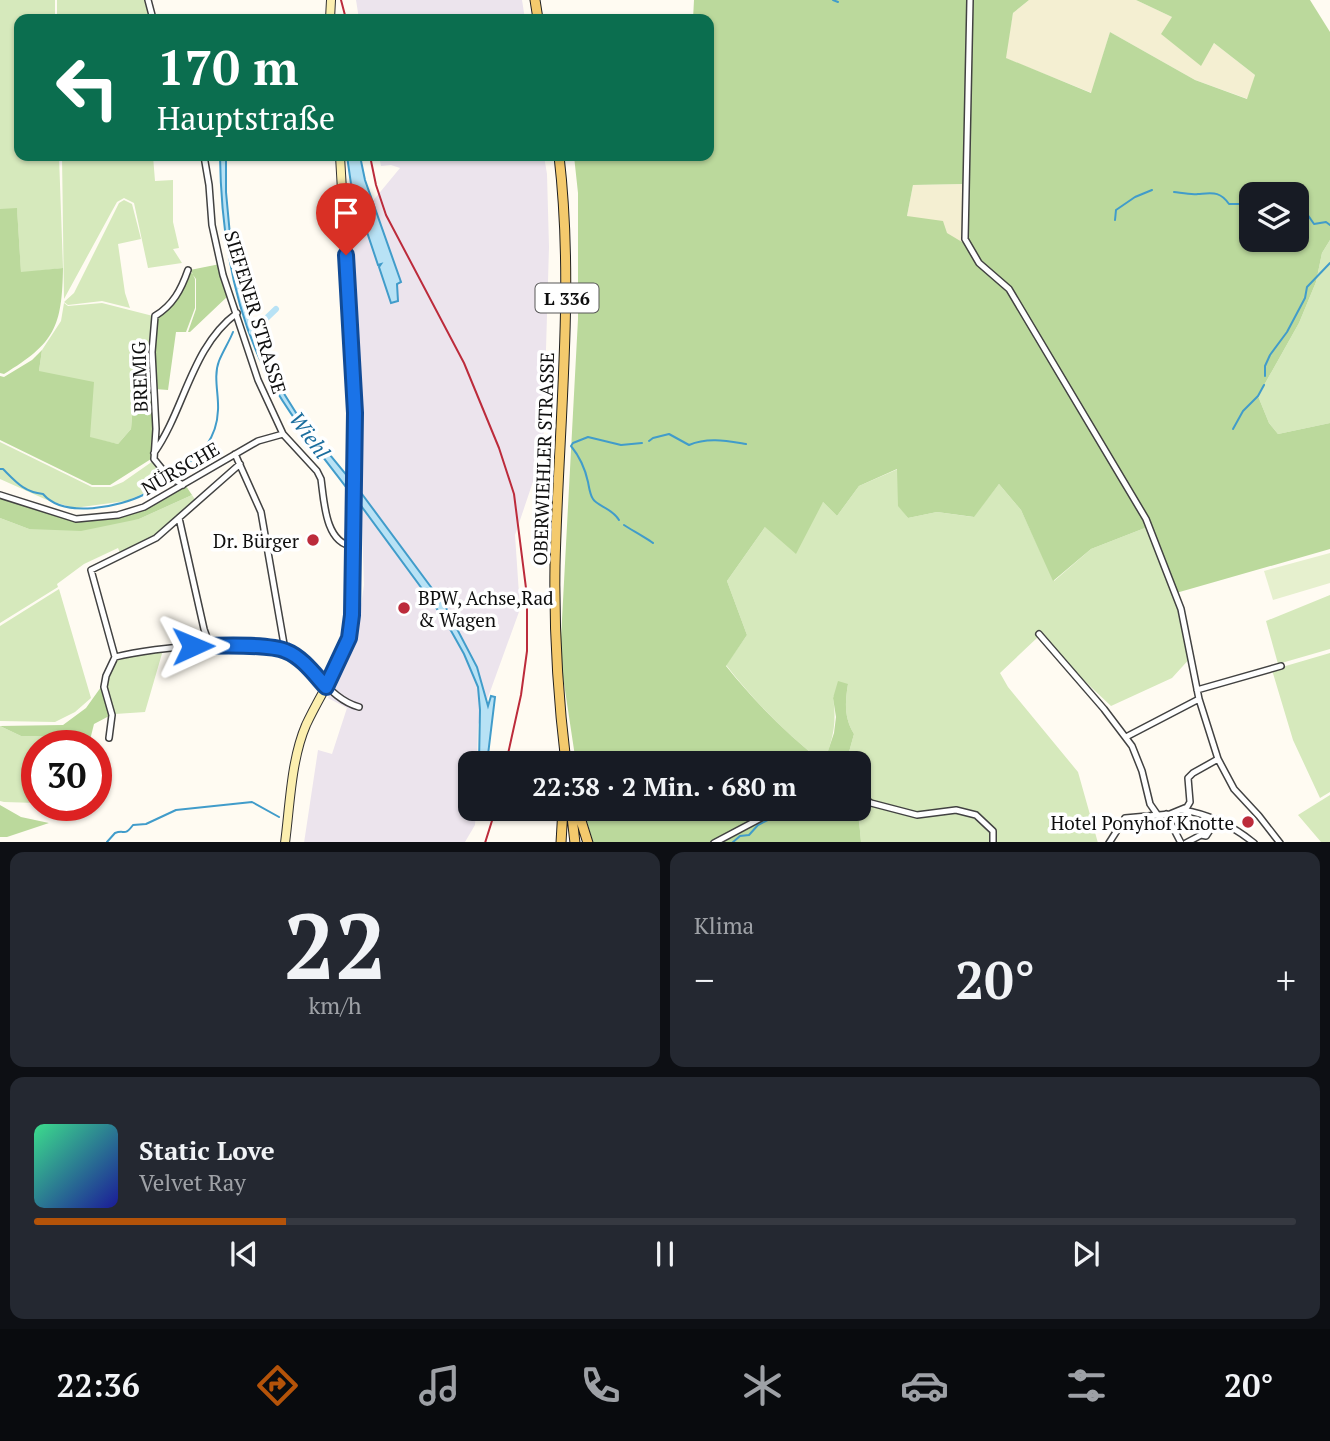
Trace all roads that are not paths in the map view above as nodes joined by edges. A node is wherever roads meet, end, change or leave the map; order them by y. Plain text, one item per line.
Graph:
1 (970, 0) edge
2 (205, 161) edge
3 (340, 161) edge
4 (559, 161) edge
5 (188, 270) dead end
6 (237, 313) junction
7 (283, 434) junction
8 (154, 454) junction
9 (235, 454) junction
10 (240, 464) junction
11 (183, 485) junction
12 (0, 495) edge
13 (179, 518) junction
14 (353, 546) junction
15 (1039, 634) dead end
16 (210, 646) junction
17 (285, 650) junction
18 (115, 657) junction
19 (1281, 666) dead end
20 (326, 687) junction
21 (1197, 690) junction
22 (1199, 699) junction
23 (359, 707) dead end
24 (109, 730) edge
25 (1126, 737) junction
26 (564, 751) edge
27 (1218, 759) junction
28 (871, 803) edge
29 (1181, 810) junction
30 (1157, 814) junction
31 (1166, 814) junction
32 (562, 821) edge
33 (573, 821) edge
34 (581, 821) edge
35 (755, 821) edge
36 (1216, 821) junction
37 (285, 842) edge
38 (561, 842) edge
39 (575, 842) edge
40 (588, 842) edge
41 (714, 842) edge
42 (993, 842) edge
43 (1109, 842) edge
44 (1181, 842) edge
45 (1186, 842) edge
46 (1254, 842) edge
47 (1280, 842) edge

1 - 21 street
2 - 6 street, SIEFENER STRASSE
3 - 14 street
4 - 26 main road, OBERWIEHLER STRASSE / L 336
5 - 8 street, BREMIG
6 - 7 street, SIEFENER STRASSE
6 - 8 street, BREMIG
7 - 9 street, NÜRSCHE
7 - 14 street
8 - 11 street
9 - 10 street
9 - 11 street, NÜRSCHE
10 - 13 street
10 - 17 street
11 - 12 street, NÜRSCHE
13 - 16 street
13 - 18 street
14 - 20 street
15 - 25 street
16 - 17 street
16 - 18 street
17 - 20 street
18 - 24 street
19 - 21 street
20 - 23 street
20 - 37 street
21 - 22 street
22 - 25 street
22 - 27 street
25 - 30 street
27 - 29 street
27 - 47 street
28 - 42 street
29 - 31 street
29 - 36 street
30 - 31 street
30 - 43 street
31 - 44 street
32 - 38 main road
33 - 39 main road
34 - 40 main road
35 - 41 street
36 - 45 street
36 - 46 street

